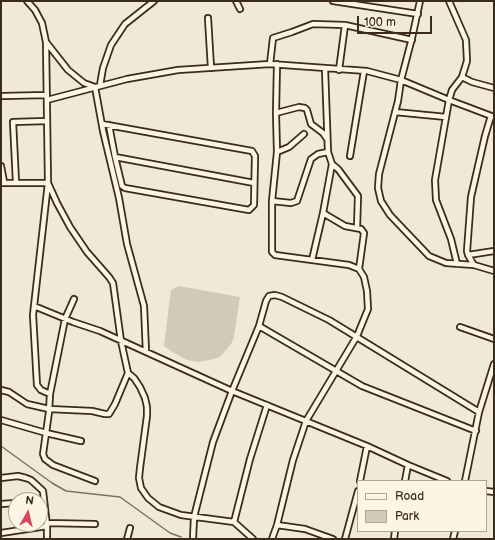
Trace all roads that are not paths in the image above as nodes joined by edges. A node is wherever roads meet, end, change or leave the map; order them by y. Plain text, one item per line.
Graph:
1 (27, 1) edge
2 (154, 1) edge
3 (236, 1) edge
4 (333, 1) edge
5 (420, 1) edge
6 (448, 1) edge
7 (240, 9) dead end
8 (418, 14) junction
9 (208, 18) dead end
10 (345, 25) junction
11 (412, 40) junction
12 (46, 42) junction
13 (270, 64) junction
14 (277, 64) junction
15 (211, 68) junction
16 (325, 68) junction
17 (339, 70) junction
18 (364, 71) junction
19 (462, 77) junction
20 (401, 80) junction
21 (98, 86) junction
22 (494, 88) edge
23 (2, 96) dead end
24 (47, 97) junction
25 (449, 100) junction
26 (395, 112) junction
27 (276, 113) junction
28 (493, 116) edge
29 (446, 117) junction
30 (47, 121) junction
31 (102, 124) junction
32 (109, 125) junction
33 (304, 134) dead end
34 (327, 139) junction
35 (277, 152) junction
36 (328, 152) junction
37 (350, 156) dead end
38 (114, 157) junction
39 (332, 164) junction
40 (1, 166) edge
41 (2, 182) edge
42 (16, 182) junction
43 (48, 183) junction
44 (254, 183) junction
45 (272, 201) junction
46 (323, 213) junction
47 (357, 228) junction
48 (494, 251) edge
49 (468, 255) junction
50 (312, 260) junction
51 (457, 264) junction
52 (474, 265) junction
53 (359, 269) junction
54 (494, 271) edge
55 (74, 299) dead end
56 (34, 306) junction
57 (65, 319) junction
58 (259, 326) junction
59 (460, 327) dead end
60 (357, 336) junction
61 (494, 339) edge
62 (121, 341) junction
63 (146, 352) junction
64 (494, 364) edge
65 (335, 371) junction
66 (128, 373) junction
67 (1, 390) edge
68 (232, 391) junction
69 (50, 394) junction
70 (267, 405) junction
71 (49, 409) junction
72 (480, 412) junction
73 (1, 420) edge
74 (306, 421) junction
75 (476, 431) junction
76 (46, 433) junction
77 (81, 441) dead end
78 (367, 446) junction
79 (408, 465) junction
80 (1, 478) edge
81 (360, 480) edge
82 (405, 480) edge
83 (445, 480) edge
84 (465, 480) edge
85 (95, 481) dead end
86 (43, 492) edge
87 (357, 495) edge
88 (194, 517) junction
89 (234, 522) junction
90 (95, 524) dead end
91 (48, 525) edge
92 (278, 525) junction
93 (130, 528) dead end
94 (127, 539) edge
95 (193, 539) edge
96 (253, 539) edge
97 (272, 539) edge
98 (333, 539) edge
99 (345, 539) edge

1 - 12 street
2 - 21 street
3 - 7 street
4 - 8 street
5 - 8 street
6 - 19 street
8 - 11 street
9 - 15 street
10 - 11 street
10 - 13 street
10 - 17 street
11 - 20 street
12 - 21 street
12 - 24 street
13 - 14 street
13 - 15 street
14 - 16 street
14 - 27 street
15 - 21 street
16 - 17 street
16 - 34 street
17 - 18 street
18 - 20 street
18 - 37 street
19 - 22 street
19 - 25 street
20 - 25 street
20 - 26 street
21 - 24 street
21 - 31 street
23 - 24 street
24 - 30 street
25 - 28 street
25 - 29 street
26 - 29 street
26 - 51 street
27 - 34 street
27 - 35 street
28 - 49 street
29 - 51 street
30 - 42 street
30 - 43 street
31 - 32 street
31 - 63 street
32 - 38 street
32 - 44 street
33 - 35 street
34 - 36 street
35 - 45 street
36 - 39 street
36 - 45 street
38 - 44 street
38 - 44 street
39 - 46 street
39 - 47 street
40 - 41 street
41 - 42 street
42 - 43 street
43 - 56 street
43 - 62 street
45 - 50 street
46 - 47 street
46 - 50 street
47 - 53 street
48 - 49 street
49 - 52 street
50 - 53 street
51 - 52 street
52 - 54 street
53 - 60 street
55 - 57 street
56 - 57 street
56 - 69 street
57 - 62 street
57 - 69 street
58 - 60 street
58 - 65 street
58 - 68 street
59 - 61 street
60 - 65 street
60 - 72 street
62 - 63 street
62 - 66 street
63 - 68 street
64 - 72 street
65 - 74 street
65 - 75 street
66 - 71 street
66 - 88 street
67 - 71 street
68 - 70 street
68 - 88 street
69 - 71 street
70 - 74 street
70 - 89 street
71 - 76 street
72 - 75 street
73 - 76 street
74 - 78 street
74 - 92 street
75 - 84 street
76 - 77 street
76 - 85 street
78 - 79 street
78 - 81 street
79 - 82 street
79 - 83 street
80 - 86 street
87 - 99 street
88 - 89 street
88 - 95 street
89 - 96 street
90 - 91 street
92 - 97 street
92 - 98 street
93 - 94 street

